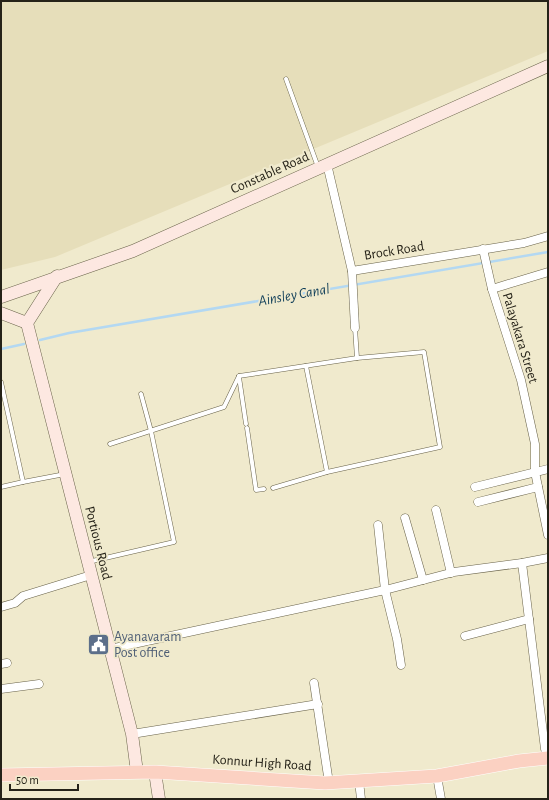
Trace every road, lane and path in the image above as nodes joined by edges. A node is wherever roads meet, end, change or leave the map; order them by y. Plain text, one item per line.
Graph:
1 (548, 66) edge
2 (286, 79) dead end
3 (323, 166) junction
4 (548, 236) edge
5 (483, 249) junction
6 (352, 271) junction
7 (548, 272) edge
8 (57, 276) junction
9 (492, 289) junction
10 (1, 296) edge
11 (1, 313) edge
12 (27, 323) junction
13 (355, 328) joint
14 (357, 358) junction
15 (306, 366) junction
16 (238, 376) junction
17 (1, 382) edge
18 (141, 394) dead end
19 (150, 431) junction
20 (110, 444) dead end
21 (548, 469) edge
22 (327, 472) junction
23 (535, 472) junction
24 (65, 474) junction
25 (23, 482) junction
26 (1, 487) edge
27 (475, 487) dead end
28 (538, 487) junction
29 (273, 488) dead end
30 (264, 489) dead end
31 (478, 502) dead end
32 (436, 510) dead end
33 (405, 518) dead end
34 (378, 525) dead end
35 (548, 535) edge
36 (548, 558) edge
37 (88, 562) junction
38 (522, 563) junction
39 (451, 573) junction
40 (91, 575) junction
41 (423, 580) junction
42 (385, 590) junction
43 (1, 607) edge
44 (529, 619) junction
45 (465, 636) dead end
46 (110, 649) junction
47 (401, 665) dead end
48 (314, 683) dead end
49 (39, 684) dead end
50 (1, 689) edge
51 (318, 704) junction
52 (132, 734) junction
53 (547, 752) edge
54 (137, 772) junction
55 (155, 772) junction
56 (1, 775) edge
57 (437, 776) junction
58 (359, 781) junction
59 (329, 783) junction
60 (159, 799) edge
61 (361, 799) edge
62 (440, 799) edge

1 - 3 main road, Constable Road
2 - 3 lane
3 - 6 street, Brock Road
3 - 8 main road, Constable Road
4 - 5 street, Brock Road
5 - 6 street, Brock Road
5 - 9 street, Palayakara Street
6 - 13 street
7 - 9 street
8 - 10 main road, Constable Road
8 - 12 main road
9 - 23 street, Palayakara Street
11 - 12 main road
12 - 24 main road, Portious Road
13 - 14 lane
14 - 15 lane
14 - 22 lane
15 - 16 lane
15 - 22 lane
16 - 19 lane
16 - 30 lane
17 - 25 lane
18 - 19 lane
19 - 20 lane
19 - 37 lane
21 - 23 street
22 - 29 lane
23 - 27 street
23 - 28 street, Palayakara Street
24 - 25 lane
24 - 37 main road, Portious Road
25 - 26 lane
28 - 31 street
28 - 35 street, Palayakara Street
32 - 39 street
33 - 41 street
34 - 42 street
36 - 38 street
37 - 40 main road, Portious Road
38 - 39 street
38 - 44 street
39 - 41 street
40 - 43 street
40 - 46 main road, Portious Road
41 - 42 street
42 - 46 street
42 - 47 street
44 - 45 street
44 - 53 street
46 - 52 main road, Portious Road
48 - 51 street
49 - 50 street
51 - 52 street
51 - 59 street
52 - 54 main road, Portious Road
53 - 57 main road, Konnur High Road
54 - 55 main road, Konnur High Road
54 - 56 main road, Konnur High Road
55 - 59 main road, Konnur High Road
55 - 60 main road
57 - 58 main road, Konnur High Road
57 - 62 street
58 - 59 main road, Konnur High Road
58 - 61 street

